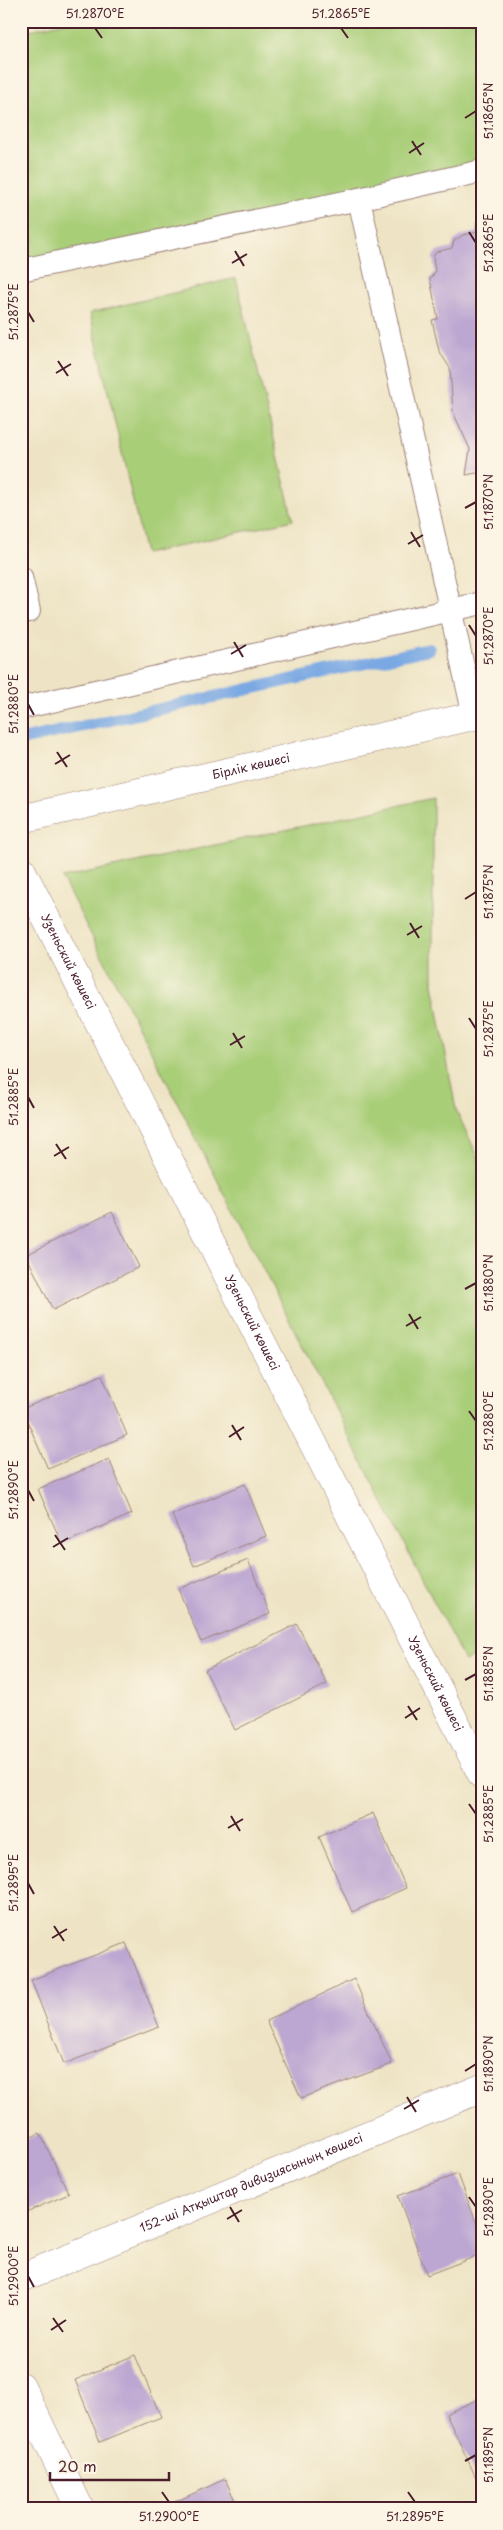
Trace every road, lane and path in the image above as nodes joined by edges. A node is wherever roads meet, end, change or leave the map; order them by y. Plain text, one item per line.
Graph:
1 (482, 171) edge
2 (359, 199) junction
3 (21, 270) edge
4 (21, 577) edge
5 (482, 604) edge
6 (450, 610) junction
7 (29, 611) dead end
8 (21, 708) edge
9 (478, 715) edge
10 (21, 819) edge
11 (21, 869) edge
12 (482, 1775) edge
13 (482, 2088) edge
14 (21, 2278) edge
15 (21, 2386) edge
16 (80, 2509) edge

1 - 2 lane
2 - 3 lane
2 - 6 lane
4 - 7 lane
5 - 6 lane
6 - 8 lane
6 - 9 lane
9 - 10 street, Бірлік көшесі
11 - 12 street, Узеньский көшесі
13 - 14 street, 152-ші Атқыштар дивизиясының көшесі
15 - 16 street

